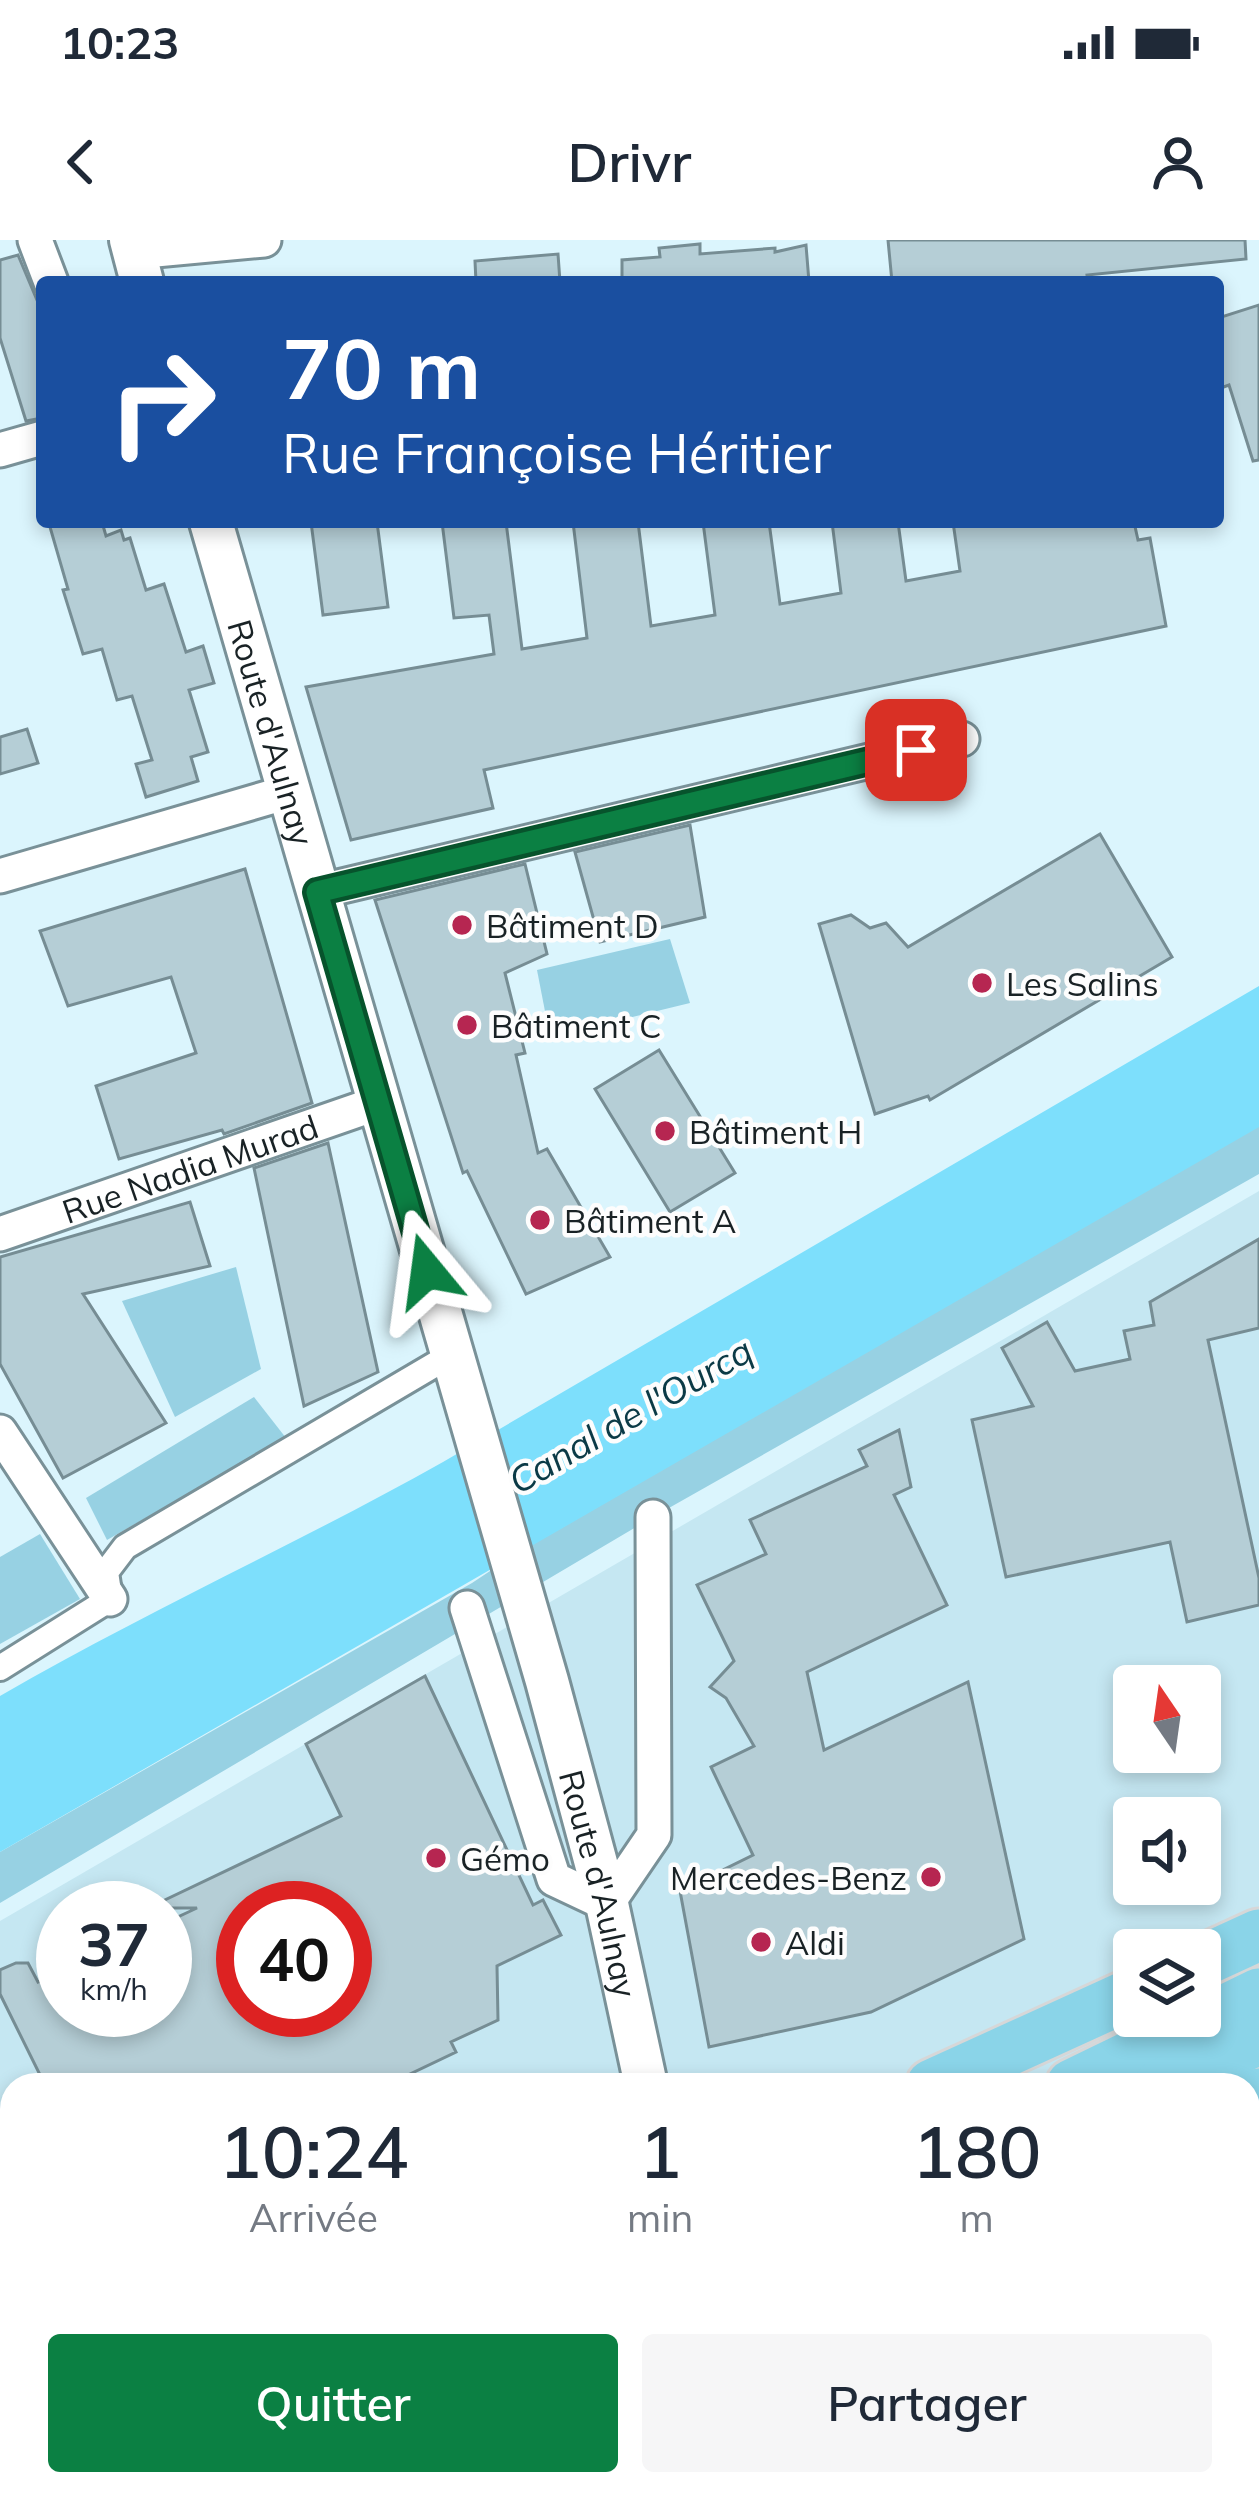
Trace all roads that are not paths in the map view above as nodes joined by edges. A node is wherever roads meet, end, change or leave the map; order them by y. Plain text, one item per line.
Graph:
1 (35, 240) edge
2 (264, 240) edge
3 (136, 258) edge
4 (49, 276) edge
5 (36, 440) edge
6 (0, 450) edge
7 (214, 528) edge
8 (962, 739) dead end
9 (288, 792) junction
10 (0, 876) edge
11 (317, 892) junction
12 (378, 1103) junction
13 (0, 1234) edge
14 (452, 1355) junction
15 (0, 1432) edge
16 (653, 1517) dead end
17 (110, 1599) junction
18 (467, 1608) dead end
19 (0, 1668) edge
20 (607, 1904) junction
21 (1259, 1935) edge
22 (1221, 1953) edge
23 (1259, 1994) edge
24 (1113, 2003) edge
25 (1259, 2039) edge
26 (643, 2073) edge
27 (958, 2073) edge
28 (1097, 2073) edge
29 (1186, 2073) edge

1 - 4 street
2 - 3 street
5 - 6 street
7 - 9 street, Route d'Aulnay
8 - 11 street
9 - 10 street
9 - 11 street, Route d'Aulnay
11 - 12 street, Route d'Aulnay
12 - 13 street, Rue Nadia Murad
12 - 14 street, Route d'Aulnay
14 - 17 street
14 - 20 street, Route d'Aulnay
15 - 17 street
16 - 20 street
17 - 19 street
18 - 20 street
20 - 26 street, Route d'Aulnay
21 - 22 main road
23 - 28 main road
24 - 27 main road
25 - 29 main road

